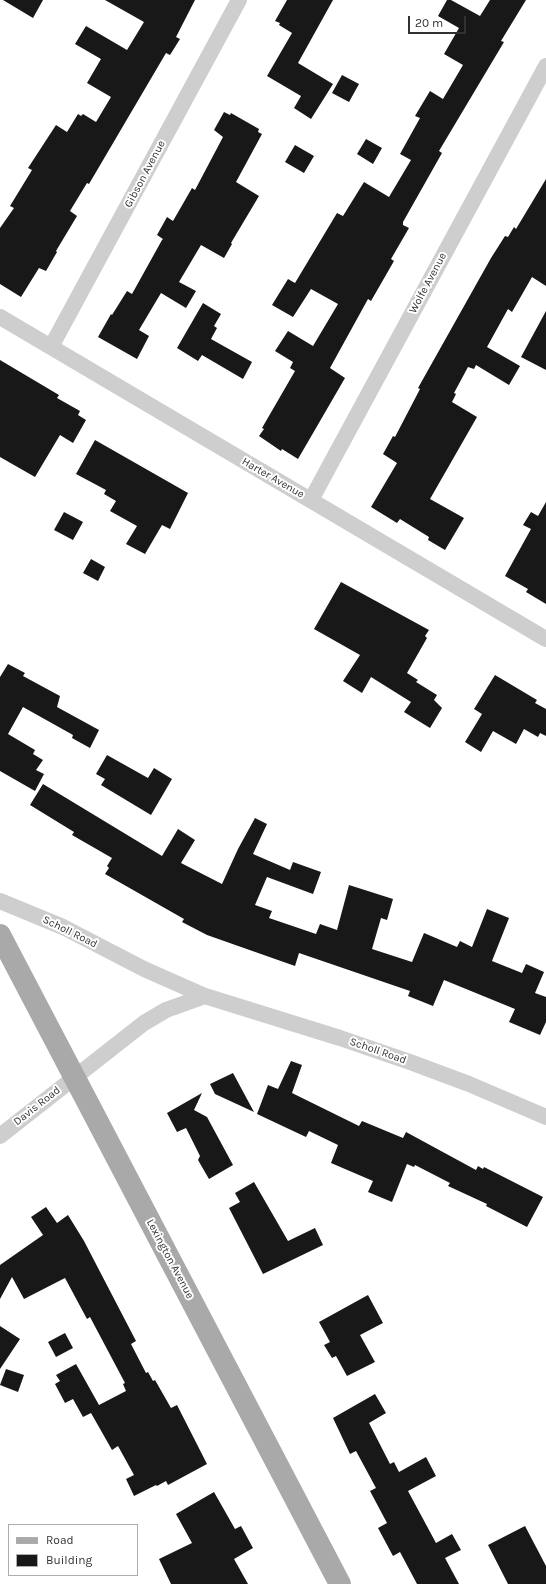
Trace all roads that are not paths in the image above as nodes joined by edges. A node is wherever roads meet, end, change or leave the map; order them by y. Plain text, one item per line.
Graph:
1 (239, 0) edge
2 (546, 66) edge
3 (0, 317) edge
4 (51, 347) junction
5 (311, 500) junction
6 (546, 639) edge
7 (0, 901) edge
8 (0, 934) edge
9 (205, 996) junction
10 (75, 1076) junction
11 (546, 1117) edge
12 (0, 1136) edge
13 (340, 1584) edge

1 - 4 street, Gibson Avenue
2 - 5 street, Wolfe Avenue
3 - 4 street, Harter Avenue
4 - 5 street, Harter Avenue
5 - 6 street, Harter Avenue
7 - 9 street, Scholl Road
8 - 10 main road, Lexington Avenue
9 - 10 street
9 - 11 street, Scholl Road
10 - 12 street, Davis Road
10 - 13 main road, Lexington Avenue

